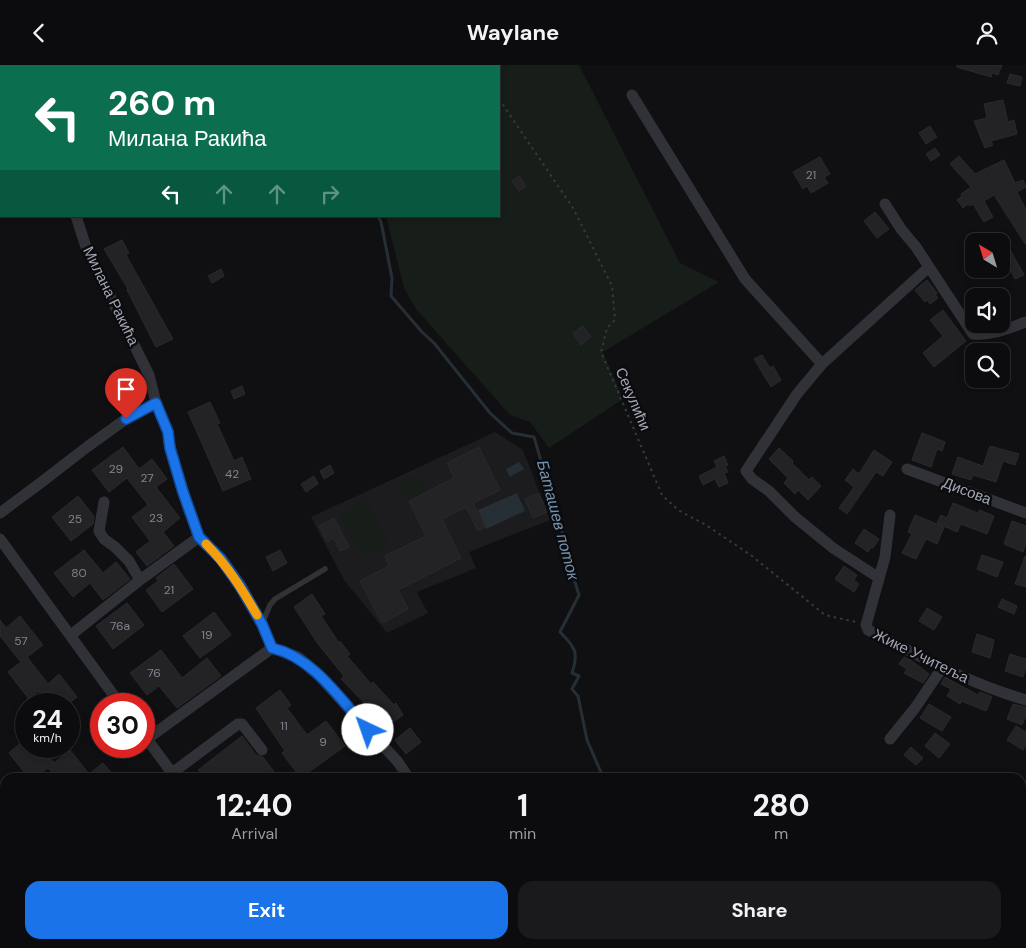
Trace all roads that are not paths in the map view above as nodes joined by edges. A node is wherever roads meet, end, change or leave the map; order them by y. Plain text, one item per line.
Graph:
1 (632, 95) dead end
2 (885, 204) dead end
3 (76, 217) edge
4 (929, 267) junction
5 (1026, 322) edge
6 (822, 364) junction
7 (156, 403) junction
8 (907, 469) dead end
9 (104, 502) dead end
10 (0, 513) edge
11 (1026, 513) edge
12 (890, 515) dead end
13 (199, 537) junction
14 (0, 539) edge
15 (325, 569) dead end
16 (879, 578) junction
17 (140, 580) junction
18 (262, 624) junction
19 (70, 635) junction
20 (272, 648) junction
21 (942, 668) junction
22 (112, 693) edge
23 (1026, 700) edge
24 (155, 730) edge
25 (890, 739) dead end
26 (155, 750) edge
27 (262, 750) dead end
28 (172, 773) edge
29 (177, 773) edge
30 (405, 773) edge

1 - 6 street
2 - 4 street
3 - 7 street, Милана Ракића
4 - 5 street
4 - 6 street
6 - 16 street
7 - 10 street
7 - 13 street, Милана Ракића
8 - 11 street, Дисова
9 - 17 street
12 - 16 street, Жике Учитеља
13 - 17 street
13 - 18 street, Милана Ракића
14 - 19 street
15 - 18 lane
16 - 21 street, Жике Учитеља
17 - 19 street
18 - 20 street, Милана Ракића
19 - 22 street
20 - 24 street
20 - 30 street
21 - 23 street, Жике Учитеља
21 - 25 street
26 - 28 street
27 - 29 street

